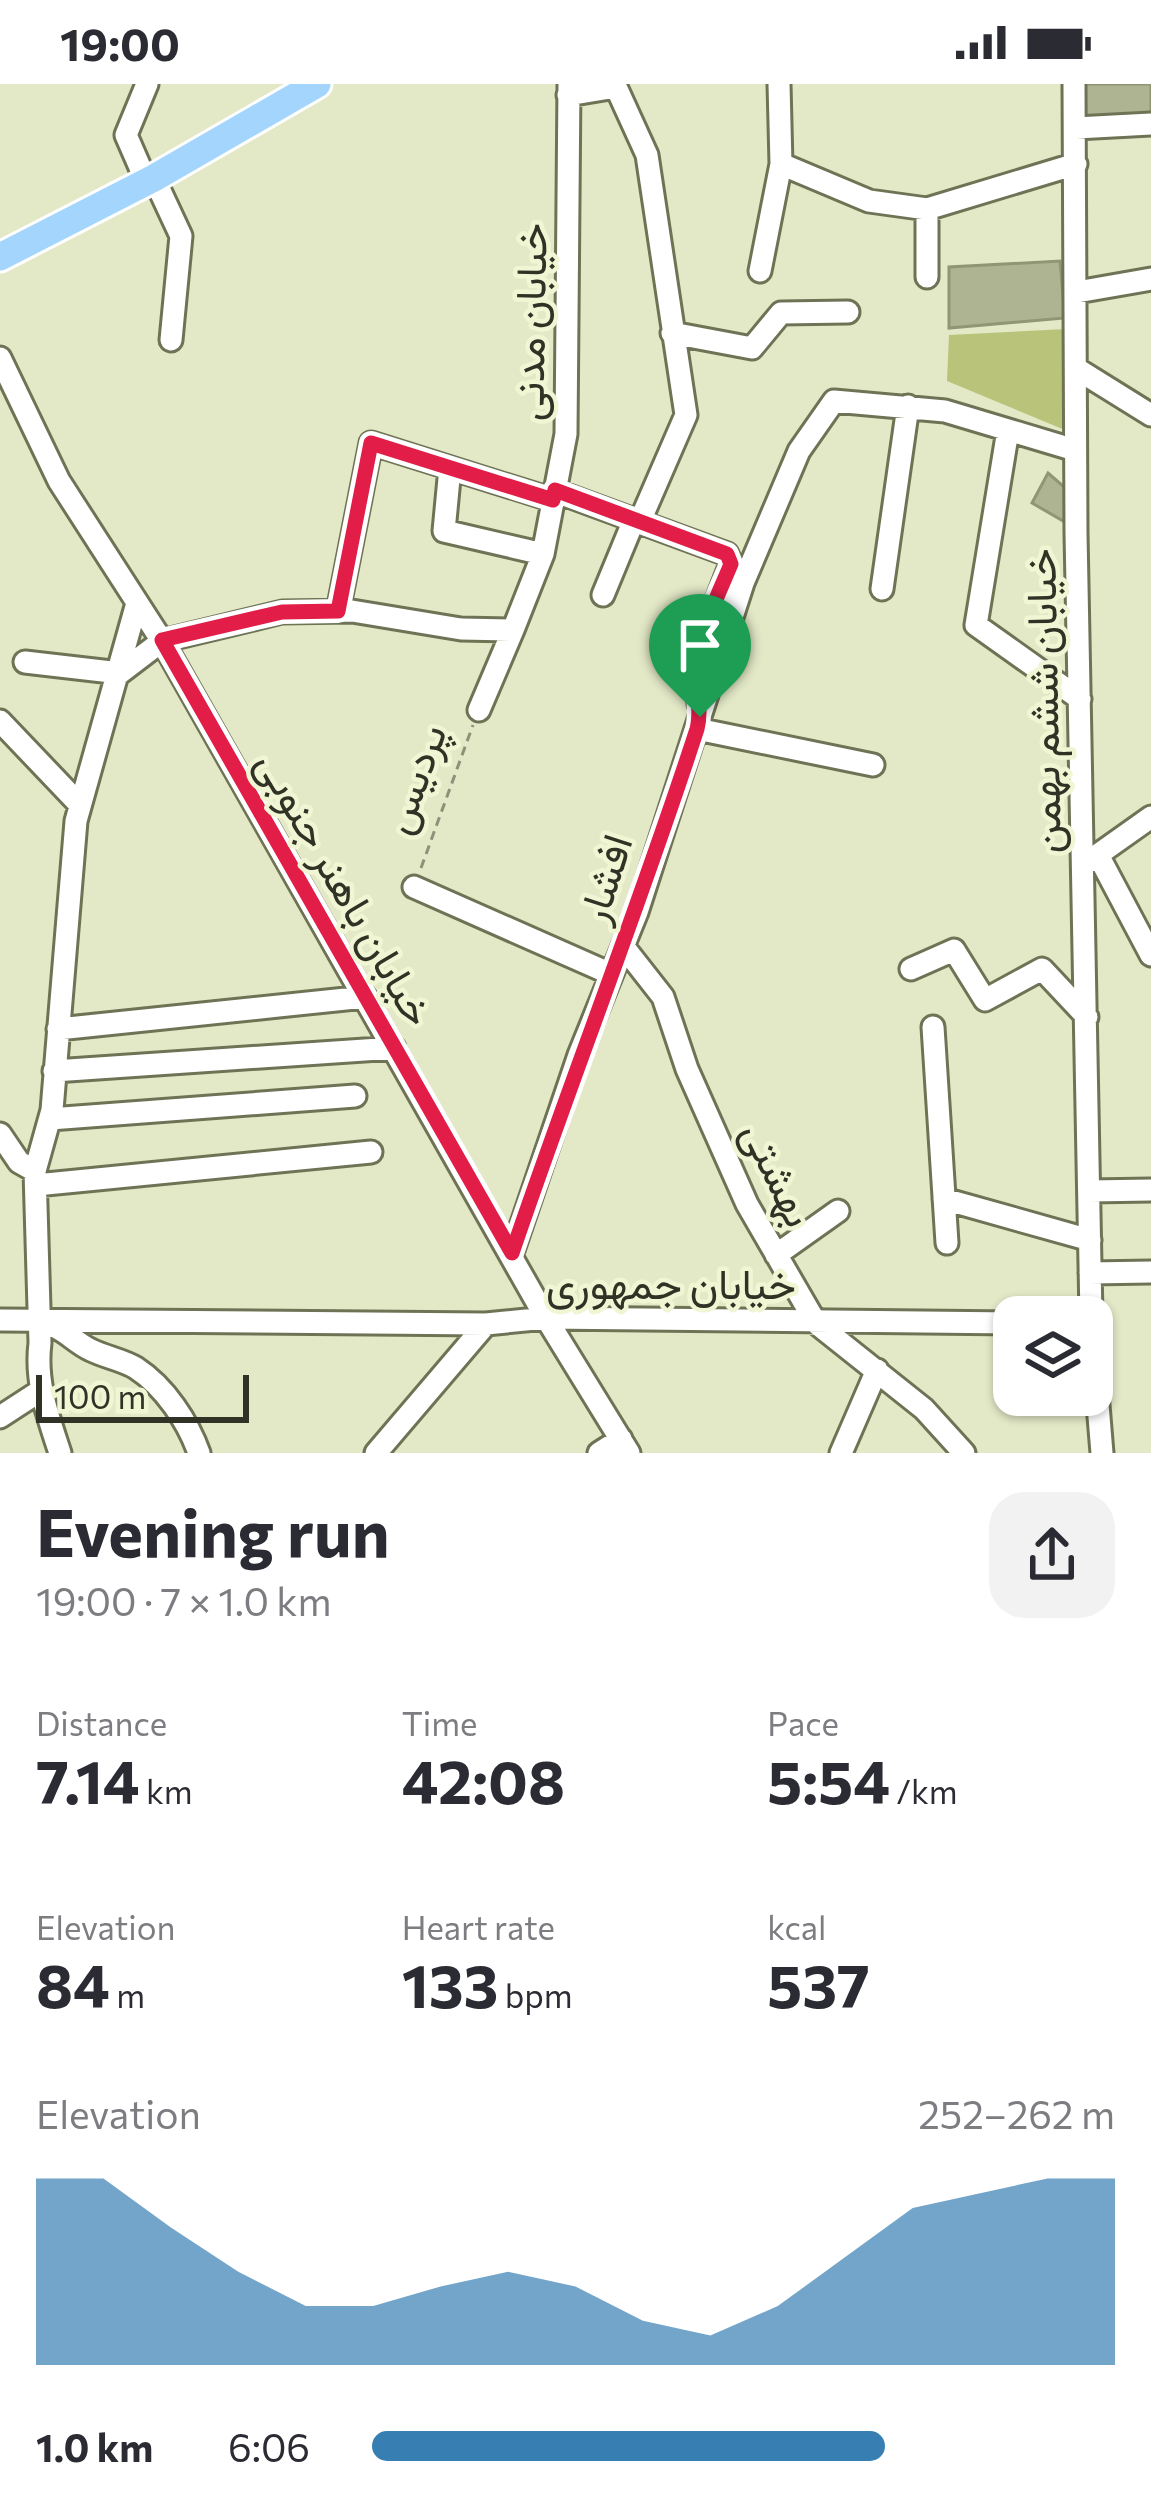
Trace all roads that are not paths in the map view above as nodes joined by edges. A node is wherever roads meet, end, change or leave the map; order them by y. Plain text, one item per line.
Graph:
1 (146, 84) edge
2 (317, 84) edge
3 (779, 84) edge
4 (1074, 84) edge
5 (618, 85) edge
6 (568, 89) edge
7 (1151, 124) edge
8 (1076, 128) junction
9 (781, 164) junction
10 (1076, 164) junction
11 (150, 179) junction
12 (927, 209) junction
13 (0, 257) edge
14 (760, 271) dead end
15 (926, 277) dead end
16 (1151, 279) edge
17 (1077, 292) junction
18 (848, 312) dead end
19 (672, 333) junction
20 (171, 340) dead end
21 (0, 358) edge
22 (1077, 369) junction
23 (908, 406) junction
24 (1151, 415) edge
25 (1008, 430) junction
26 (1075, 450) junction
27 (450, 468) junction
28 (554, 495) junction
29 (637, 521) junction
30 (543, 554) junction
31 (882, 589) dead end
32 (603, 595) dead end
33 (136, 603) junction
34 (338, 611) junction
35 (513, 631) junction
36 (162, 640) junction
37 (25, 662) dead end
38 (120, 673) junction
39 (1080, 699) junction
40 (479, 710) road end
41 (0, 721) edge
42 (698, 723) junction
43 (873, 765) dead end
44 (80, 805) junction
45 (1151, 817) edge
46 (1090, 860) junction
47 (414, 886) road end
48 (623, 946) junction
49 (1151, 955) edge
50 (911, 969) dead end
51 (611, 974) junction
52 (365, 997) junction
53 (1087, 1016) junction
54 (933, 1027) dead end
55 (58, 1029) junction
56 (394, 1048) junction
57 (54, 1071) junction
58 (355, 1096) dead end
59 (50, 1119) junction
60 (0, 1134) edge
61 (371, 1152) dead end
62 (23, 1173) edge
63 (1151, 1190) edge
64 (1090, 1191) junction
65 (944, 1199) junction
66 (838, 1211) dead end
67 (1090, 1240) junction
68 (947, 1243) dead end
69 (512, 1253) junction
70 (776, 1255) junction
71 (1151, 1272) edge
72 (1090, 1273) junction
73 (1091, 1296) edge
74 (546, 1318) junction
75 (0, 1320) edge
76 (39, 1321) junction
77 (816, 1322) junction
78 (993, 1323) edge
79 (486, 1324) junction
80 (878, 1370) junction
81 (40, 1391) junction
82 (1099, 1416) edge
83 (0, 1418) edge
84 (625, 1446) edge
85 (391, 1448) edge
86 (60, 1453) edge
87 (200, 1453) edge
88 (599, 1453) edge
89 (841, 1453) edge
90 (964, 1453) edge
91 (1102, 1453) edge

1 - 11 street
2 - 11 main road
3 - 9 street
4 - 8 street, خیابان ششم بهمن
5 - 6 street
5 - 19 street
6 - 28 street, خیابان مدنی
7 - 8 street
8 - 10 street, خیابان ششم بهمن
9 - 12 street
9 - 14 street
10 - 12 street
10 - 17 street, خیابان ششم بهمن
11 - 13 main road
11 - 20 street
12 - 15 street
16 - 17 street
17 - 22 street, خیابان ششم بهمن
18 - 19 street
19 - 29 street
21 - 33 street, خیابان باهنر جنوبی
22 - 24 street
22 - 26 street, خیابان ششم بهمن
23 - 25 street
23 - 31 street
23 - 42 street, افشار
25 - 26 street
25 - 39 street
26 - 39 street, خیابان ششم بهمن
27 - 28 street
27 - 30 street
27 - 34 street
28 - 29 street
28 - 30 street, خیابان مدنی
29 - 32 street
29 - 42 street
30 - 35 street, خیابان مدنی
33 - 36 street, خیابان باهنر جنوبی
33 - 38 street
34 - 35 street
34 - 36 street
35 - 40 street, پردیس
36 - 38 street
36 - 52 street, خیابان باهنر جنوبی
37 - 38 street
38 - 44 street
39 - 46 street, خیابان ششم بهمن
41 - 44 street
42 - 43 street
42 - 48 street, افشار
44 - 55 street
45 - 46 street
46 - 49 street
46 - 53 street, خیابان ششم بهمن
47 - 51 street, پردیس
48 - 51 street, افشار
48 - 70 street, بهشتی
50 - 53 street
51 - 69 street, افشار
52 - 55 street
52 - 56 street, خیابان باهنر جنوبی
53 - 64 street, خیابان ششم بهمن
54 - 65 street
55 - 57 street
56 - 57 street
56 - 69 street, خیابان باهنر جنوبی
57 - 59 street
58 - 59 street
59 - 62 street
60 - 62 street
61 - 62 street
62 - 76 street
63 - 64 street
64 - 67 street, خیابان ششم بهمن
65 - 67 street
65 - 68 street
66 - 70 street
67 - 72 street, خیابان ششم بهمن
69 - 74 street, خیابان باهنر جنوبی
70 - 77 street, بهشتی
71 - 72 street
72 - 73 street, خیابان ششم بهمن
74 - 77 street, خیابان جمهوری
74 - 79 street, خیابان جمهوری
74 - 84 street, خیابان باهنر جنوبی
75 - 76 street, خیابان جمهوری
76 - 79 street, خیابان جمهوری
76 - 81 street
76 - 87 street
77 - 78 street, خیابان جمهوری
77 - 80 street, بهشتی
79 - 85 street
80 - 89 street
80 - 90 street, بهشتی
81 - 83 street
81 - 86 street
82 - 91 street
84 - 88 street

